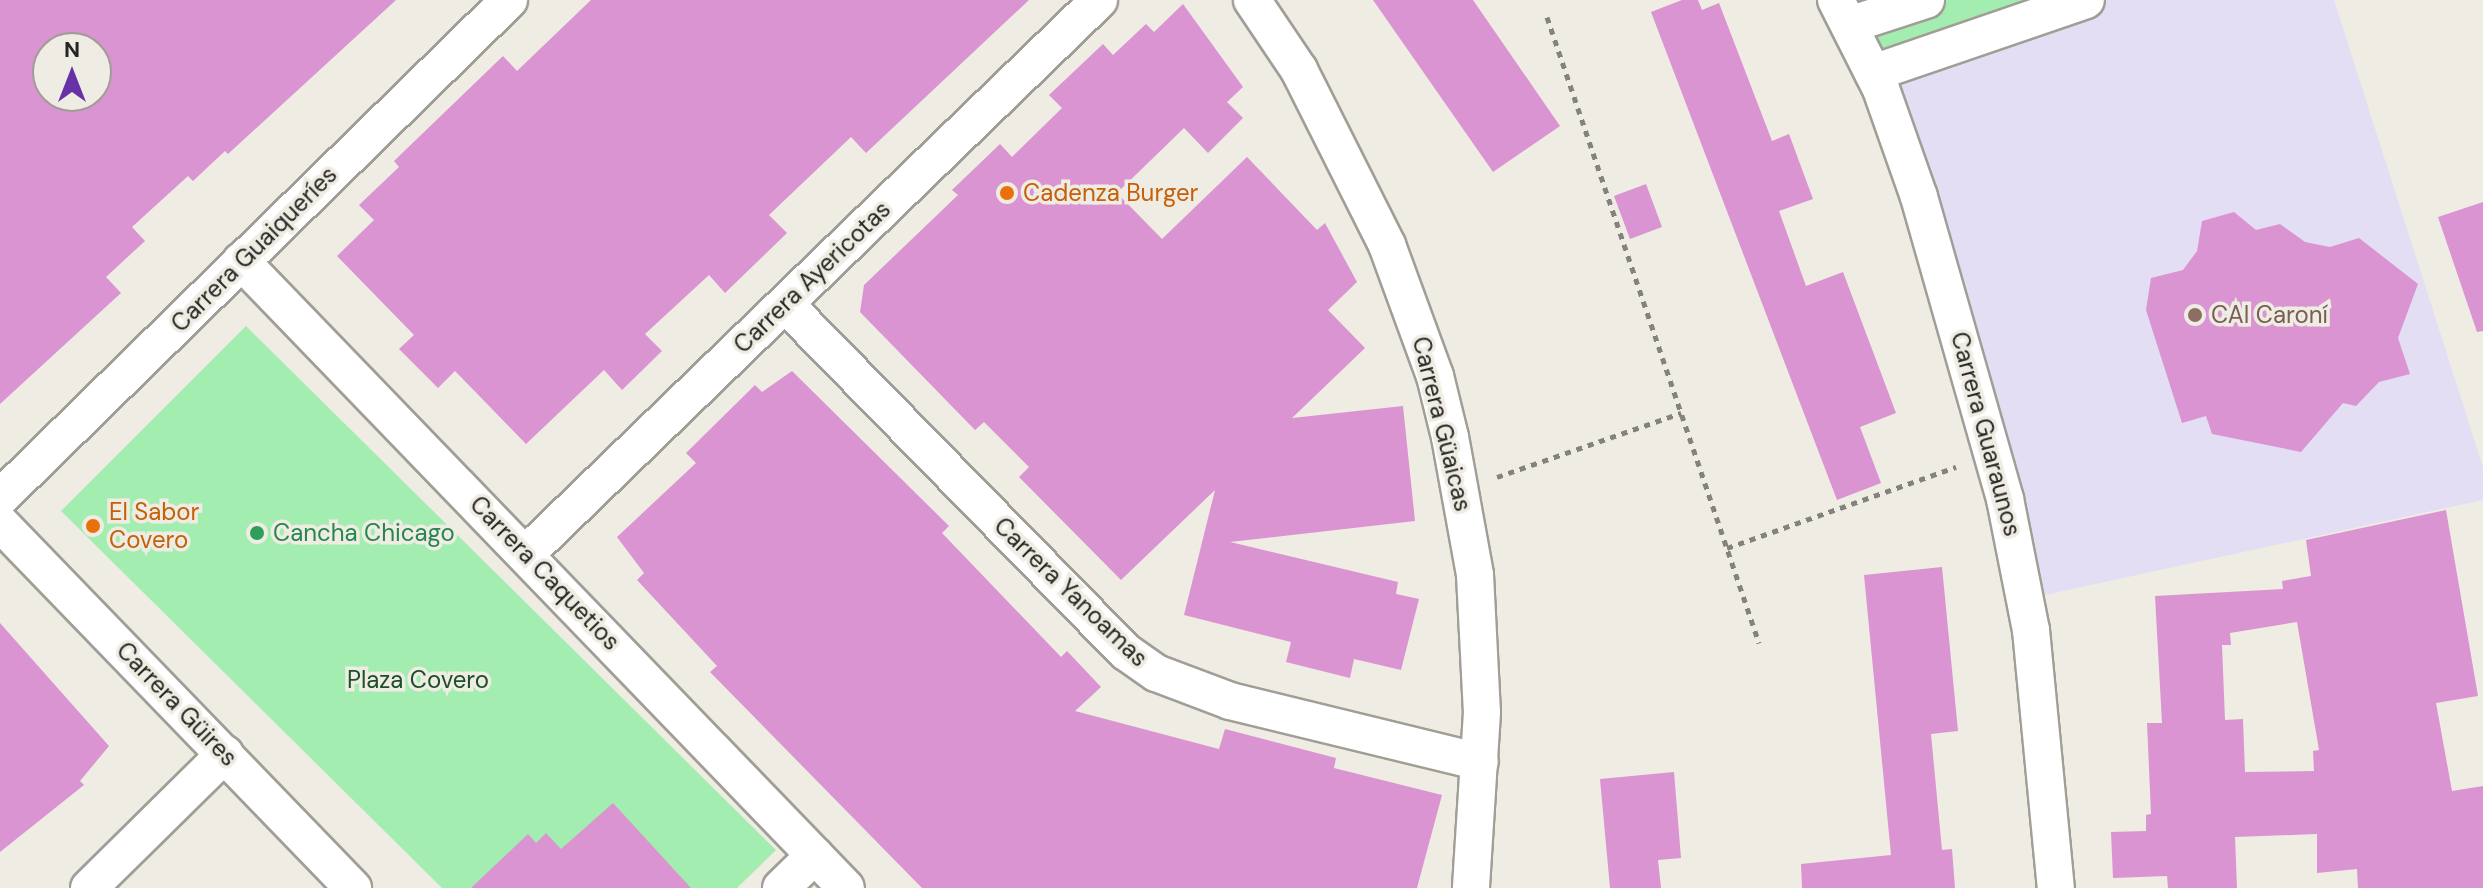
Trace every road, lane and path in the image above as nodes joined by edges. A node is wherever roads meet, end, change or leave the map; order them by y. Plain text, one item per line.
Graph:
1 (509, 0) edge
2 (1099, 0) edge
3 (1252, 0) edge
4 (1926, 0) edge
5 (2086, 0) edge
6 (1843, 12) edge
7 (1547, 17) dead end
8 (1873, 73) junction
9 (241, 261) junction
10 (785, 304) junction
11 (1681, 413) junction
12 (1993, 454) junction
13 (1461, 489) junction
14 (0, 498) edge
15 (0, 523) edge
16 (1727, 548) junction
17 (526, 554) junction
18 (1759, 643) dead end
19 (225, 754) junction
20 (1480, 762) junction
21 (815, 855) junction
22 (89, 888) edge
23 (353, 888) edge
24 (781, 888) edge
25 (846, 888) edge
26 (1471, 888) edge
27 (2056, 888) edge

1 - 9 street, Carrera Guaiqueríes
2 - 10 street, Carrera Ayericotas
3 - 13 street, Carrera Güaicas
4 - 6 street
5 - 8 street
6 - 8 street, Carrera Guaraunos
7 - 11 path
8 - 12 street, Carrera Guaraunos
9 - 14 street, Carrera Guaiqueríes
9 - 17 street, Carrera Caquetios
10 - 17 street, Carrera Ayericotas
10 - 20 street, Carrera Yanoamas
11 - 13 path
11 - 16 path
12 - 16 path
12 - 27 street, Carrera Guaraunos
13 - 20 street, Carrera Güaicas
15 - 19 street, Carrera Güires
16 - 18 path
17 - 21 street, Carrera Caquetios
19 - 22 street
19 - 23 street, Carrera Güires
20 - 26 street, Carrera Güaicas
21 - 24 street
21 - 25 street, Carrera Caquetios

